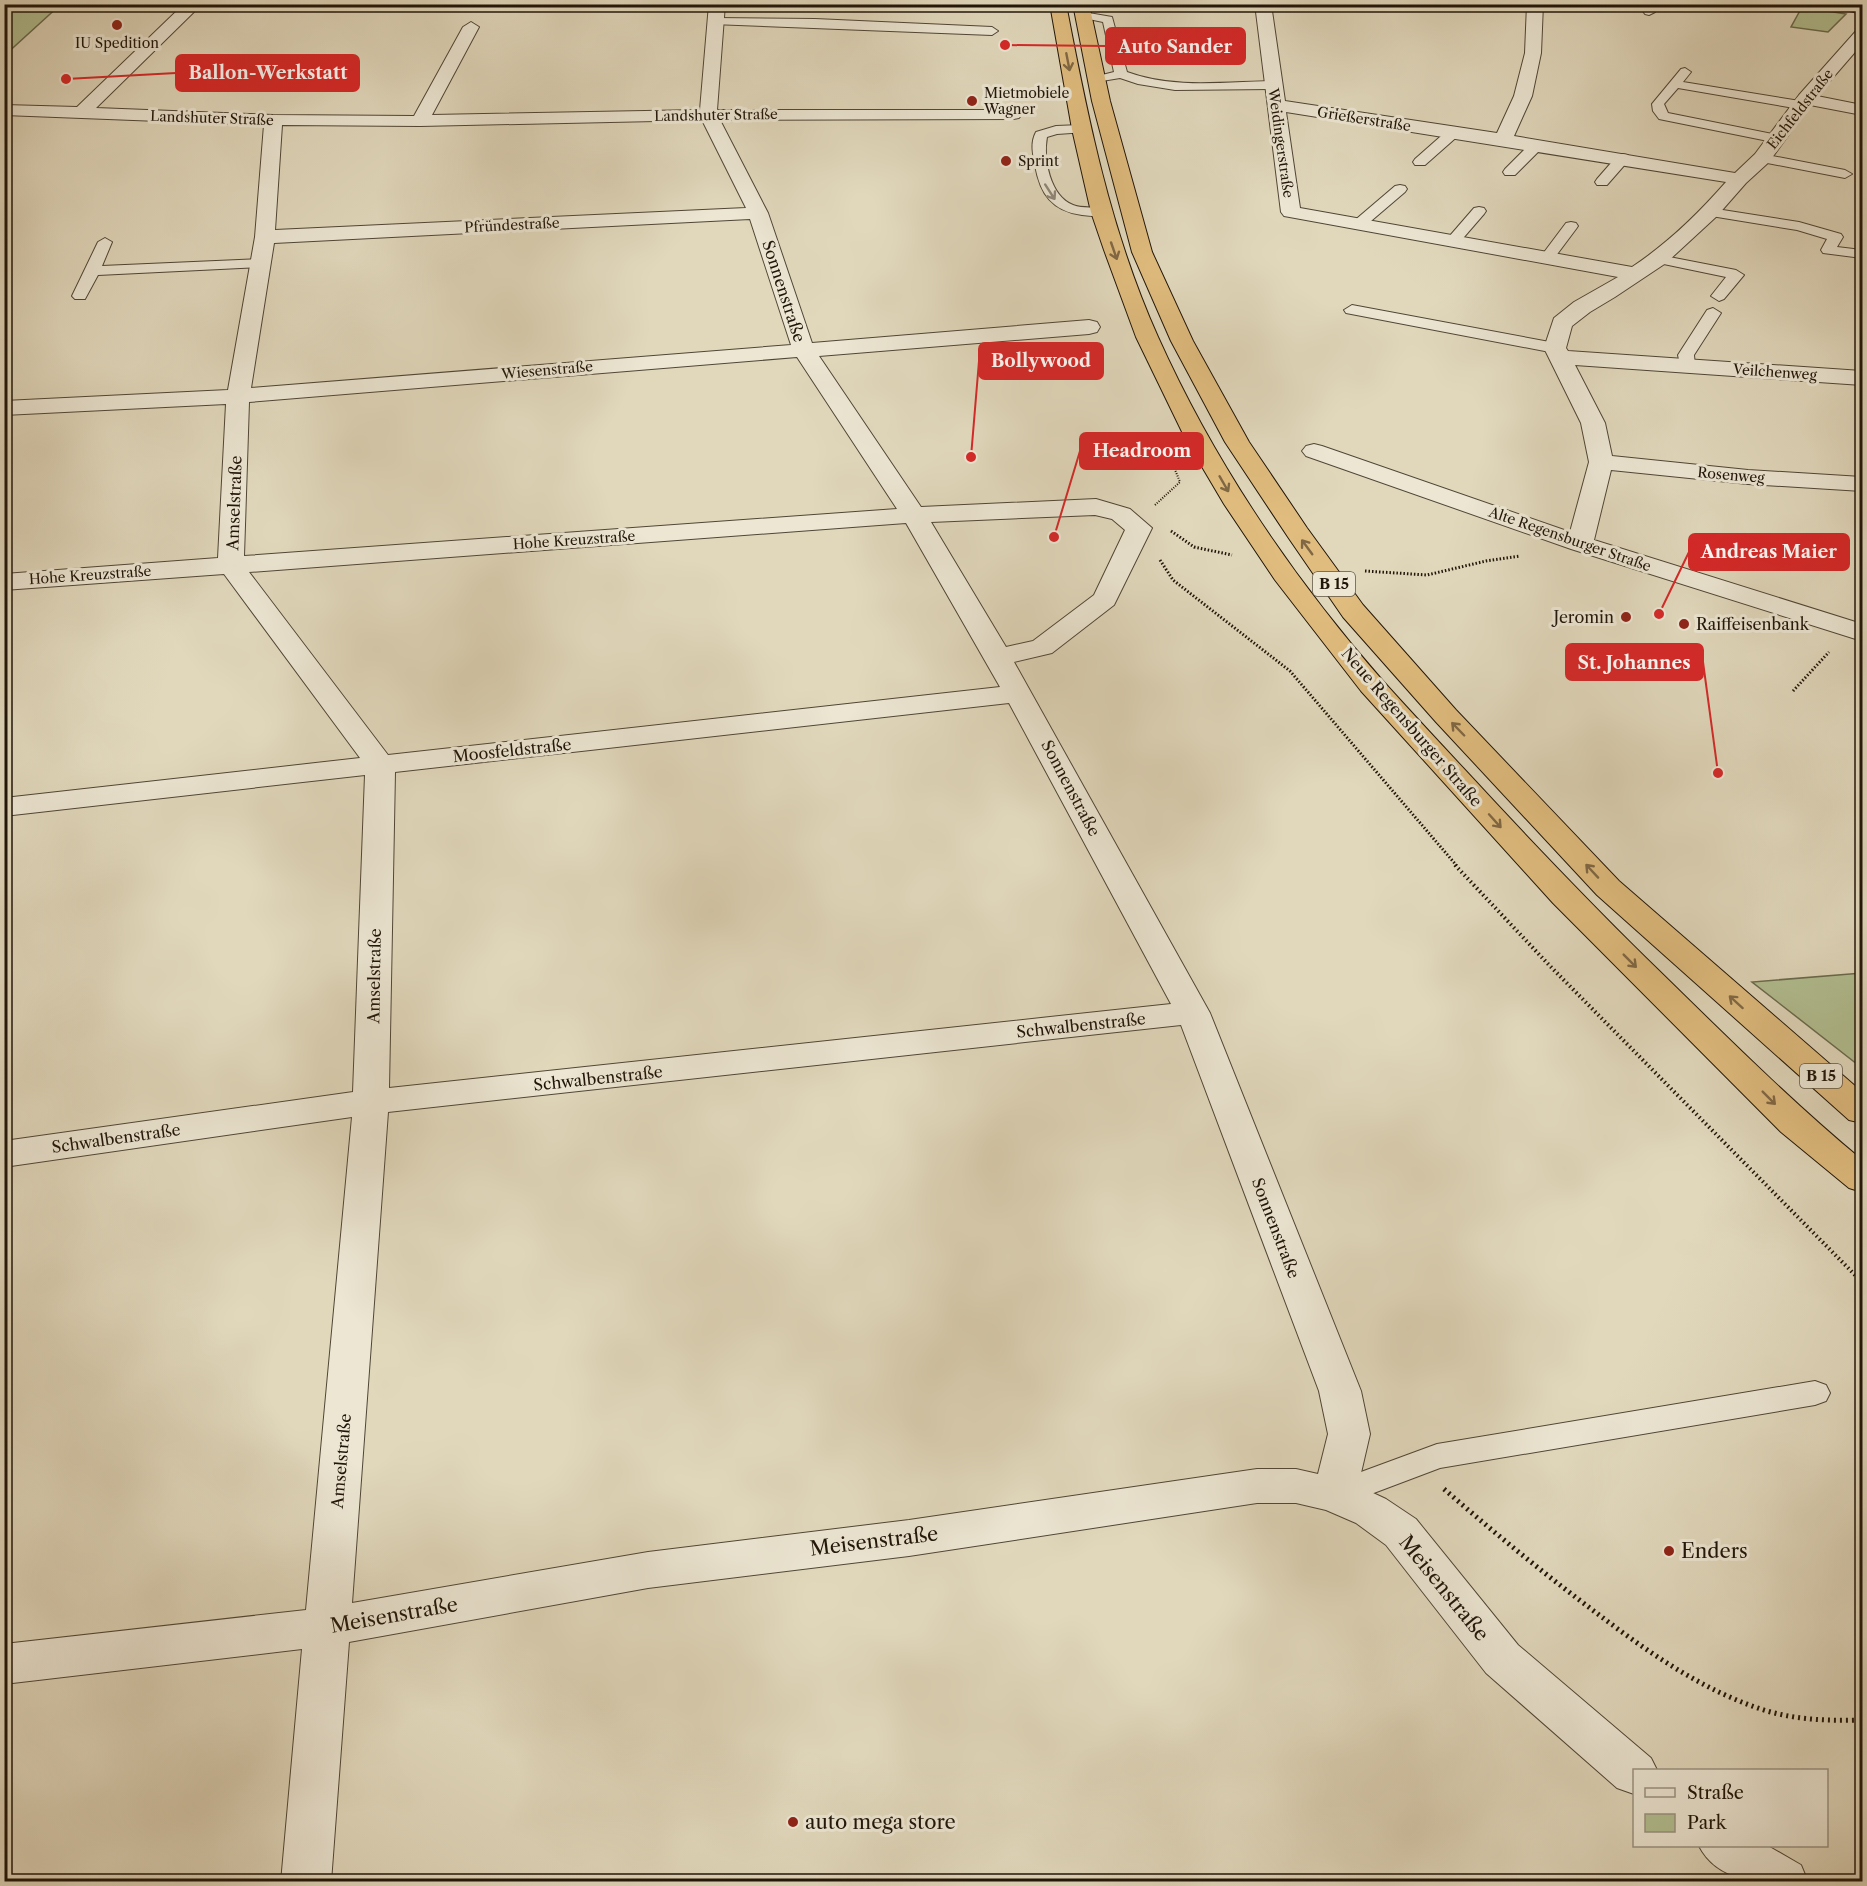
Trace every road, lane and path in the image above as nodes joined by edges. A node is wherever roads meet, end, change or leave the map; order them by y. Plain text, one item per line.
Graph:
1 (194, 4) edge
2 (717, 4) edge
3 (1058, 4) edge
4 (1263, 4) edge
5 (1535, 4) edge
6 (1839, 4) edge
7 (1863, 9) edge
8 (1082, 10) edge
9 (716, 22) junction
10 (471, 27) dead end
11 (992, 31) dead end
12 (1863, 34) edge
13 (1685, 72) dead end
14 (1109, 77) junction
15 (1674, 84) junction
16 (1272, 85) junction
17 (1802, 102) junction
18 (1275, 105) junction
19 (4, 110) edge
20 (1863, 110) edge
21 (80, 114) junction
22 (1013, 114) dead end
23 (708, 115) junction
24 (273, 120) junction
25 (420, 121) junction
26 (1081, 129) junction
27 (1454, 132) junction
28 (1503, 139) junction
29 (1778, 139) junction
30 (1537, 145) junction
31 (1623, 158) junction
32 (1762, 158) junction
33 (1420, 162) dead end
34 (1510, 172) dead end
35 (1845, 174) dead end
36 (1739, 178) junction
37 (1602, 182) dead end
38 (1400, 189) dead end
39 (1479, 211) dead end
40 (1710, 212) junction
41 (758, 213) junction
42 (1101, 213) junction
43 (1359, 224) junction
44 (1571, 226) dead end
45 (1453, 241) junction
46 (105, 242) dead end
47 (263, 250) junction
48 (1863, 254) edge
49 (1546, 258) junction
50 (1659, 259) junction
51 (92, 271) junction
52 (1634, 274) junction
53 (80, 296) dead end
54 (1719, 296) dead end
55 (1353, 310) dead end
56 (1713, 313) dead end
57 (1089, 327) dead end
58 (803, 349) junction
59 (1556, 353) junction
60 (1688, 366) junction
61 (1863, 378) edge
62 (238, 396) junction
63 (4, 408) edge
64 (1314, 451) dead end
65 (1600, 462) junction
66 (1863, 484) edge
67 (914, 515) junction
68 (1139, 528) junction
69 (1580, 544) junction
70 (1237, 556) dead end
71 (231, 565) junction
72 (1361, 571) dead end
73 (4, 582) edge
74 (1856, 631) edge
75 (998, 657) junction
76 (1793, 691) dead end
77 (1019, 693) junction
78 (380, 765) junction
79 (4, 807) edge
80 (1192, 1013) junction
81 (371, 1102) junction
82 (1863, 1111) edge
83 (1794, 1123) junction
84 (4, 1154) edge
85 (1863, 1179) edge
86 (1863, 1196) edge
87 (1863, 1282) edge
88 (1815, 1393) dead end
89 (1417, 1462) junction
90 (1334, 1495) junction
91 (327, 1627) junction
92 (4, 1664) edge
93 (1863, 1719) edge
94 (1633, 1771) edge
95 (1727, 1847) edge
96 (306, 1881) edge
97 (1783, 1881) edge

1 - 21 street
2 - 9 street
3 -> 26 highway, Neue Regensburger Straße / B 15
4 - 16 street, Weidingerstraße
5 - 28 street
6 - 7 street
8 - 14 highway, Neue Regensburger Straße / B 15
9 - 11 lane
9 - 23 street
10 - 25 street
12 - 17 street, Eichfeldstraße
13 - 15 lane
14 - 16 lane
82 -> 14 highway, Neue Regensburger Straße / B 15
15 - 17 lane
15 - 29 lane
16 - 18 street, Weidingerstraße
17 - 20 street
17 - 29 street, Eichfeldstraße
18 - 27 street, Grießerstraße
18 - 43 street, Weidingerstraße
19 - 21 street, Landshuter Straße
21 - 24 street, Landshuter Straße
22 - 23 street, Landshuter Straße
23 - 25 street, Landshuter Straße
23 - 41 street, Sonnenstraße
24 - 25 street, Landshuter Straße
24 - 47 street, Amselstraße
26 - 42 highway, Neue Regensburger Straße / B 15
26 -> 42 lane
27 - 28 street, Grießerstraße
27 - 33 lane
28 - 30 street, Grießerstraße
29 - 32 street, Eichfeldstraße
30 - 31 street, Grießerstraße
30 - 34 lane
31 - 36 street, Grießerstraße
31 - 37 lane
32 - 35 lane, Eichfeldstraße
32 - 36 street, Eichfeldstraße
36 - 40 street, Eichfeldstraße
38 - 43 lane
39 - 45 lane
40 - 48 lane
40 - 50 street, Eichfeldstraße
41 - 47 street, Pfründestraße
41 - 58 street, Sonnenstraße
42 -> 83 highway, Neue Regensburger Straße / B 15
43 - 45 street, Weidingerstraße
44 - 49 lane
45 - 49 street, Weidingerstraße
46 - 51 lane
47 - 51 lane
47 - 62 street, Amselstraße
49 - 52 street, Weidingerstraße
50 - 52 street, Eichfeldstraße
50 - 54 lane
51 - 53 lane
52 - 59 street, Eichfeldstraße
55 - 59 lane
56 - 60 lane
57 - 58 street, Wiesenstraße
58 - 62 street, Wiesenstraße
58 - 67 street, Sonnenstraße
59 - 60 street, Veilchenweg
59 - 65 street
60 - 61 street, Veilchenweg
62 - 63 street, Wiesenstraße
62 - 71 street, Amselstraße
64 - 69 street, Alte Regensburger Straße
65 - 66 street, Rosenweg
65 - 69 street
67 - 68 street, Hohe Kreuzstraße
67 - 71 street, Hohe Kreuzstraße
67 - 75 street, Sonnenstraße
68 - 70 path
68 - 75 street
68 - 87 path
69 - 72 path
69 - 74 street, Alte Regensburger Straße
71 - 73 street, Hohe Kreuzstraße
71 - 78 street, Amselstraße
74 - 76 path
75 - 77 street, Sonnenstraße
77 - 78 street, Moosfeldstraße
77 - 80 street, Sonnenstraße
78 - 79 street, Moosfeldstraße
78 - 81 street, Amselstraße
80 - 81 street, Schwalbenstraße
80 - 90 street, Sonnenstraße
81 - 84 street, Schwalbenstraße
81 - 91 street, Amselstraße
83 - 85 highway, Neue Regensburger Straße / B 15
83 - 86 highway
88 - 89 lane
89 - 90 lane
89 - 93 path
90 - 91 street, Meisenstraße
90 - 94 street, Meisenstraße
91 - 92 street, Meisenstraße
91 - 96 street, Amselstraße
95 - 97 street

